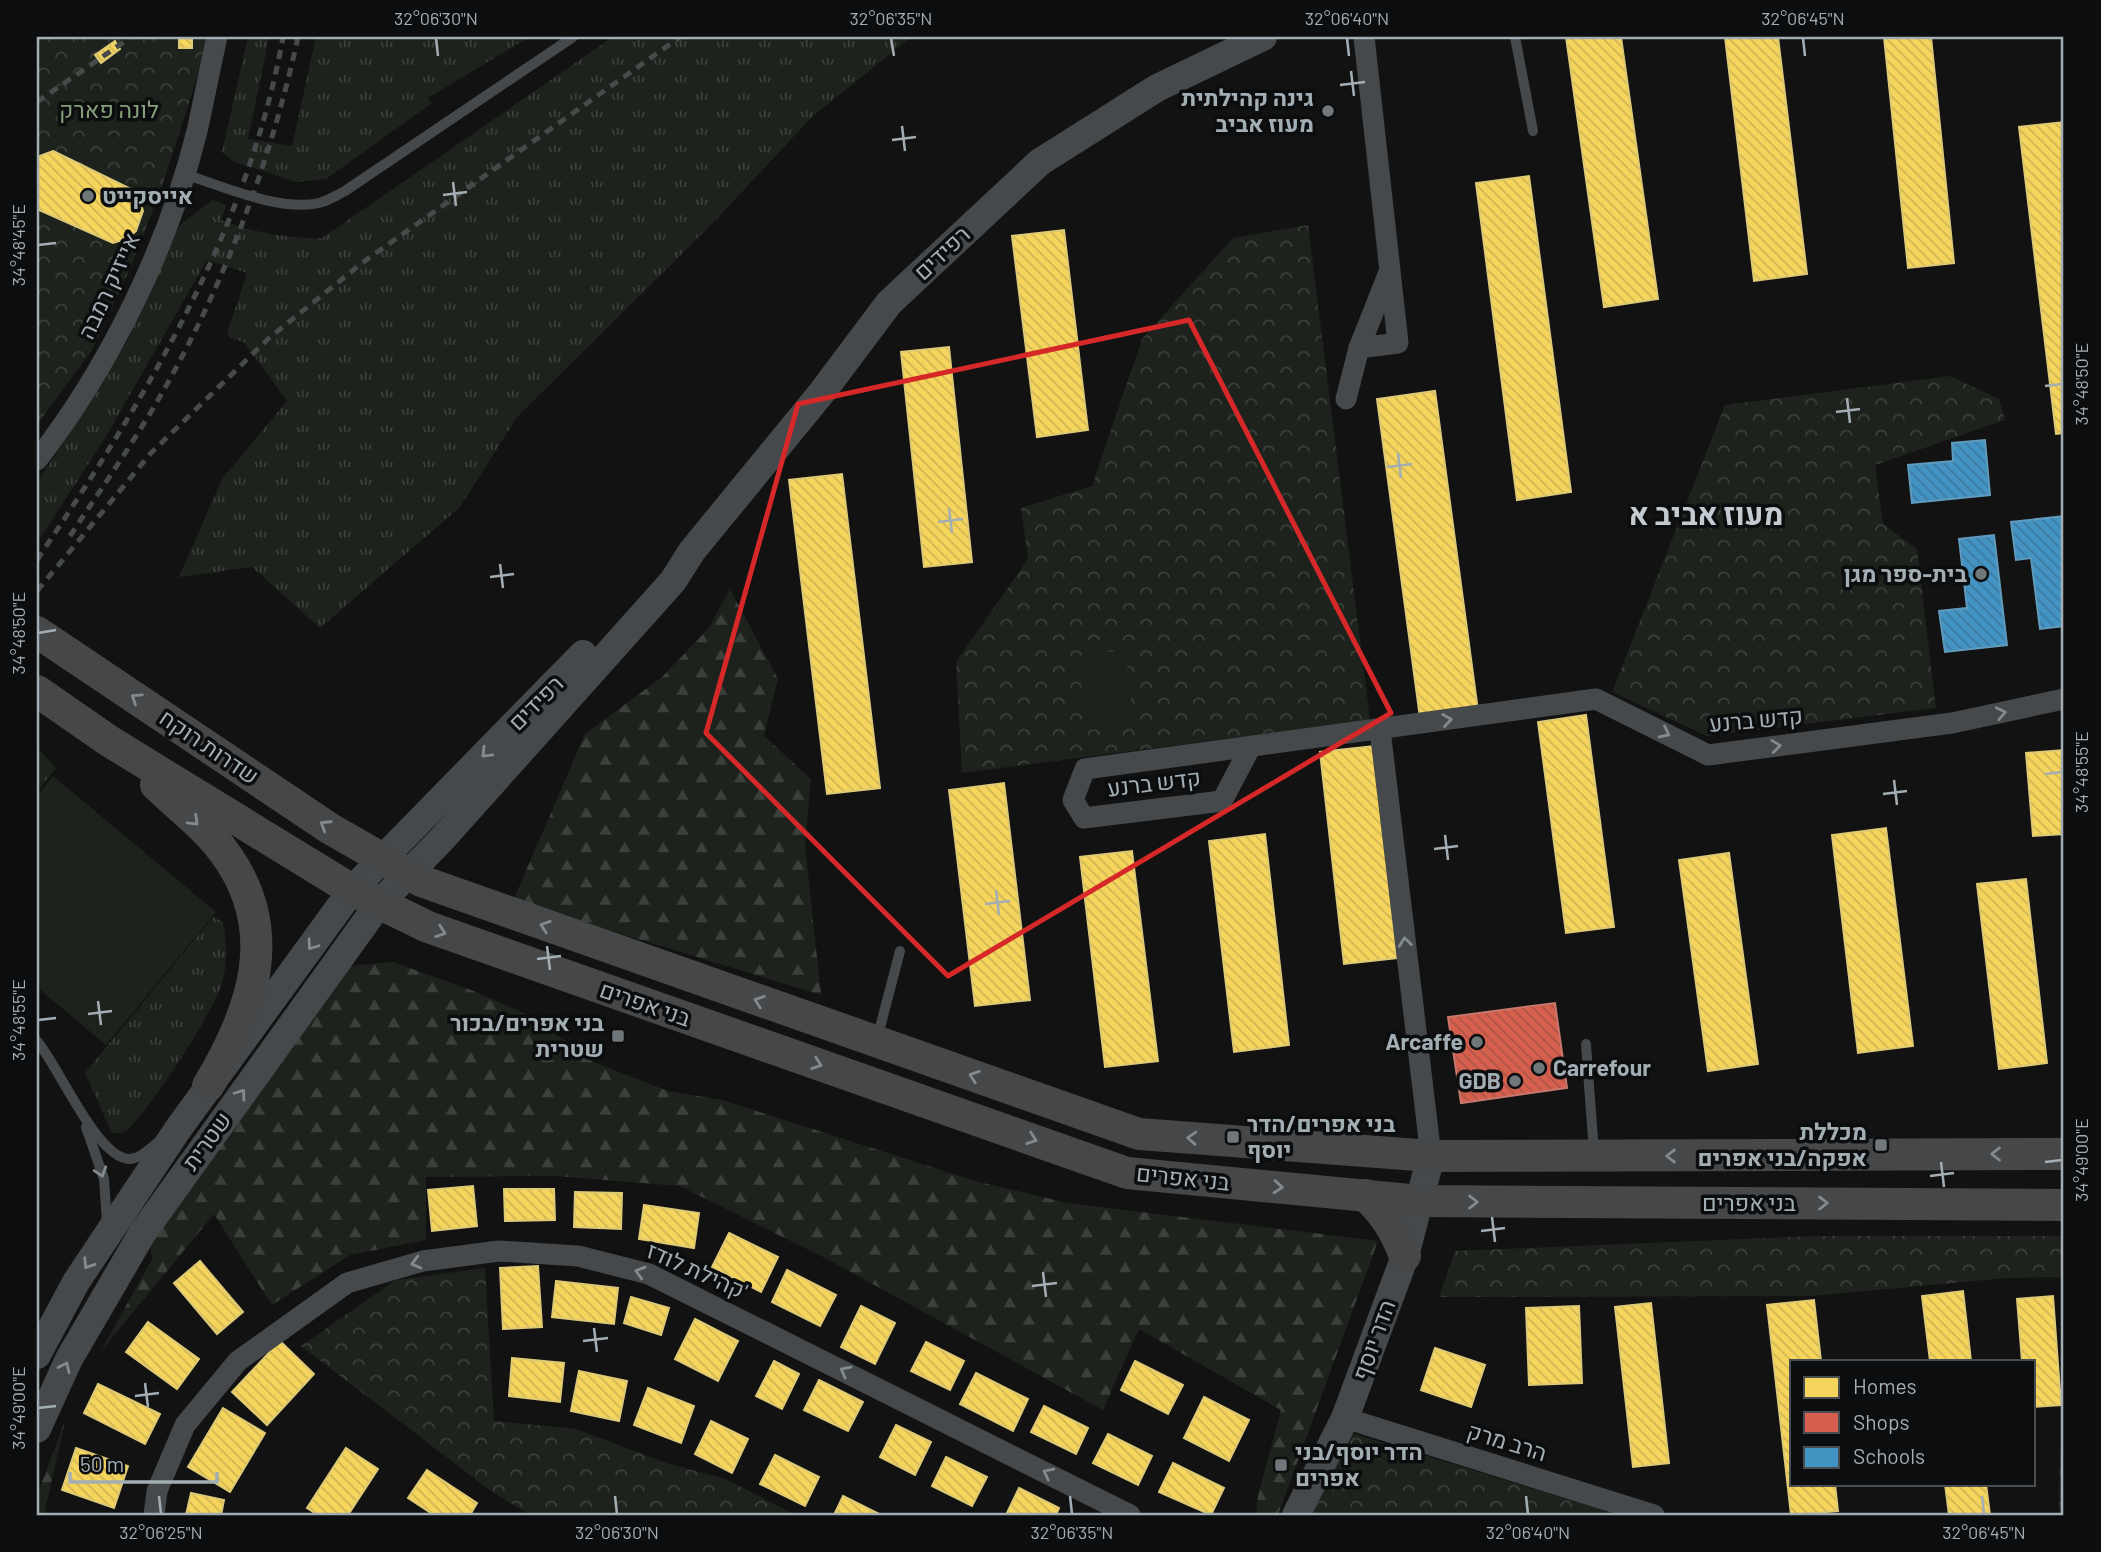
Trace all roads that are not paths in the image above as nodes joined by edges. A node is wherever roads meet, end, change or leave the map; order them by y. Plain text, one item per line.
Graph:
1 (217, 37) edge
2 (573, 37) edge
3 (1263, 37) edge
4 (1364, 37) edge
5 (1516, 37) edge
6 (1533, 131) dead end
7 (184, 174) junction
8 (1390, 270) junction
9 (1359, 348) junction
10 (1346, 400) dead end
11 (37, 460) edge
12 (37, 632) edge
13 (37, 691) edge
14 (2064, 699) edge
15 (1380, 730) junction
16 (109, 741) junction
17 (1251, 746) junction
18 (396, 866) junction
19 (365, 897) junction
20 (900, 951) dead end
21 (37, 1041) edge
22 (876, 1042) junction
23 (1586, 1044) dead end
24 (208, 1086) junction
25 (80, 1112) junction
26 (178, 1129) junction
27 (2064, 1154) edge
28 (1431, 1156) junction
29 (1595, 1156) junction
30 (1365, 1195) junction
31 (1420, 1202) junction
32 (2064, 1205) edge
33 (107, 1234) junction
34 (1405, 1256) junction
35 (37, 1356) edge
36 (1345, 1418) junction
37 (37, 1429) edge
38 (154, 1515) edge
39 (1130, 1515) edge
40 (1296, 1515) edge
41 (1654, 1515) edge

1 - 7 street, אייזיק רמבה
2 - 7 lane
3 - 18 street, רפידים
4 - 8 street
5 - 6 lane
7 - 11 street, אייזיק רמבה
8 - 9 street
8 - 9 street
9 - 10 street
18 -> 12 main road, שדרות רוקח
13 - 16 main road, שדרות רוקח
15 -> 14 street, קדש ברנע
15 - 17 street, קדש ברנע
28 -> 15 street
16 - 19 main road, שדרות רוקח
16 -> 24 main road
17 - 17 street, קדש ברנע
18 - 19 street, שטרית
22 -> 18 main road, בני אפרים
19 -> 24 street, שטרית
19 -> 30 main road, בני אפרים
37 -> 19 street, שטרית
20 - 22 lane
21 - 25 lane
28 -> 22 main road, בני אפרים
23 - 29 lane
24 - 26 street, שטרית
25 - 26 lane
25 -> 33 lane
26 - 33 street, שטרית
27 -> 29 main road, בני אפרים
28 - 29 main road, בני אפרים
28 - 31 street, הדר יוסף
30 - 31 main road, בני אפרים
30 - 34 main road
31 -> 32 main road, בני אפרים
31 - 34 street, הדר יוסף
33 -> 35 street, שטרית
34 - 36 street, הדר יוסף
36 - 40 street, הדר יוסף
36 - 41 street, הרב מרק
39 -> 38 street, קהילת לודז'

